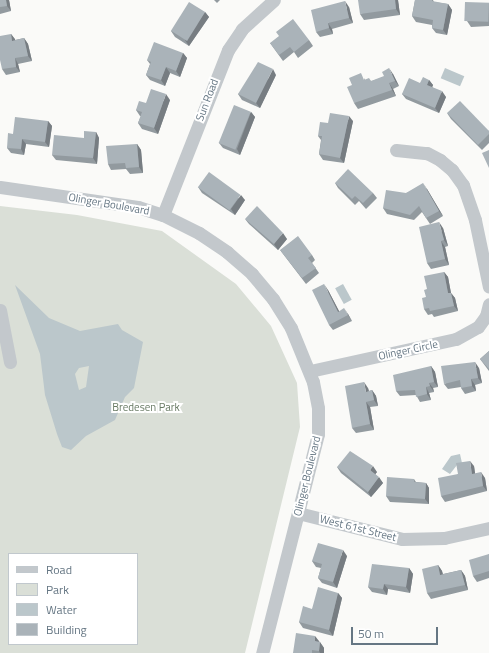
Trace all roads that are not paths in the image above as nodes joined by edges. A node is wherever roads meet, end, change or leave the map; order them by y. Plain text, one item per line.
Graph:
1 (274, 0) edge
2 (396, 150) dead end
3 (0, 187) edge
4 (163, 215) junction
5 (489, 287) edge
6 (489, 304) edge
7 (0, 310) edge
8 (10, 362) dead end
9 (310, 371) junction
10 (298, 513) junction
11 (489, 528) edge
12 (262, 653) edge

1 - 4 street, Sun Road
2 - 5 street
3 - 4 street, Olinger Boulevard
4 - 9 street, Olinger Boulevard
6 - 9 street, Olinger Circle
7 - 8 street
9 - 10 street, Olinger Boulevard
10 - 11 street, West 61st Street
10 - 12 street, Olinger Boulevard

